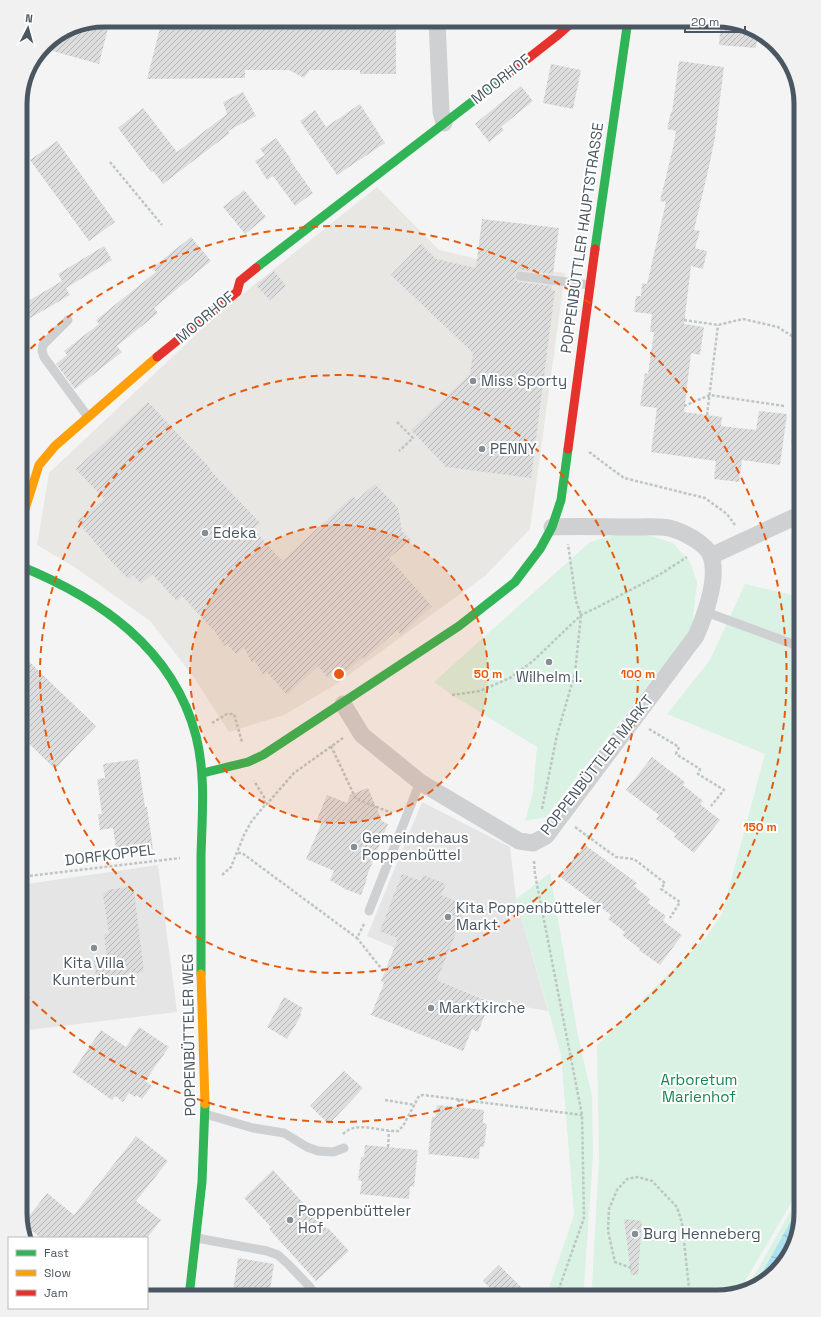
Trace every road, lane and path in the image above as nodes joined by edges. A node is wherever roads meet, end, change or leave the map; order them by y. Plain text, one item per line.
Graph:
1 (437, 27) edge
2 (567, 27) edge
3 (627, 27) edge
4 (444, 123) junction
5 (110, 162) dead end
6 (162, 226) dead end
7 (520, 276) dead end
8 (590, 286) junction
9 (68, 320) dead end
10 (684, 320) dead end
11 (718, 325) junction
12 (794, 337) edge
13 (710, 395) junction
14 (684, 406) dead end
15 (789, 407) dead end
16 (707, 415) dead end
17 (88, 418) junction
18 (397, 422) dead end
19 (569, 438) junction
20 (399, 451) dead end
21 (27, 503) edge
22 (794, 517) edge
23 (570, 526) junction
24 (552, 527) junction
25 (745, 540) junction
26 (707, 551) junction
27 (27, 569) edge
28 (706, 612) junction
29 (581, 615) junction
30 (794, 644) edge
31 (452, 695) dead end
32 (343, 704) junction
33 (234, 714) dead end
34 (634, 719) junction
35 (358, 728) junction
36 (331, 746) junction
37 (248, 762) junction
38 (203, 773) junction
39 (420, 782) junction
40 (356, 799) junction
41 (354, 803) dead end
42 (265, 805) junction
43 (711, 806) dead end
44 (542, 811) dead end
45 (561, 816) junction
46 (405, 819) junction
47 (533, 843) junction
48 (238, 853) junction
49 (202, 855) junction
50 (27, 877) edge
51 (201, 892) junction
52 (370, 911) joint
53 (670, 918) dead end
54 (358, 938) junction
55 (384, 972) dead end
56 (459, 1099) junction
57 (385, 1100) dead end
58 (415, 1105) junction
59 (458, 1107) dead end
60 (205, 1114) junction
61 (582, 1115) junction
62 (390, 1130) junction
63 (341, 1136) dead end
64 (388, 1147) dead end
65 (344, 1148) dead end
66 (197, 1238) junction
67 (631, 1268) dead end
68 (190, 1290) edge
69 (312, 1290) edge
70 (558, 1290) edge
71 (689, 1290) edge

1 - 4 street
2 - 4 street, MOORHOF
3 - 8 street, POPPENBÜTTLER HAUPTSTRASSE
4 - 17 street, MOORHOF
5 - 6 path
7 - 8 lane
8 - 19 street, POPPENBÜTTLER HAUPTSTRASSE
9 - 17 lane
10 - 11 path
11 - 12 path
11 - 13 path
13 - 14 path
13 - 15 path
13 - 16 path
17 - 21 street, MOORHOF
18 - 20 path
19 - 24 street, POPPENBÜTTLER HAUPTSTRASSE
19 - 25 path
22 - 25 street
23 - 24 street
23 - 26 street
23 - 29 path
24 - 32 street, POPPENBÜTTLER HAUPTSTRASSE
25 - 26 street
26 - 28 street, POPPENBÜTTLER MARKT
26 - 29 path
27 - 38 street, POPPENBÜTTELER WEG
28 - 30 lane
28 - 34 street, POPPENBÜTTLER MARKT
29 - 31 path
29 - 44 path
32 - 35 street, POPPENBÜTTLER MARKT
32 - 37 street, POPPENBÜTTLER HAUPTSTRASSE
33 - 37 path
34 - 43 path
34 - 45 street, POPPENBÜTTLER MARKT
35 - 36 path
35 - 39 street, POPPENBÜTTLER MARKT
36 - 40 path
36 - 42 path
37 - 38 street, POPPENBÜTTLER HAUPTSTRASSE
37 - 42 path
38 - 49 street, POPPENBÜTTELER WEG
39 - 46 lane
39 - 47 street, POPPENBÜTTLER MARKT
40 - 41 path
40 - 46 path
42 - 48 path
45 - 47 street, POPPENBÜTTLER MARKT
45 - 53 path
46 - 52 lane
47 - 61 path
48 - 51 path
48 - 54 path
49 - 50 path, DORFKOPPEL
49 - 51 street, POPPENBÜTTELER WEG
51 - 60 street, POPPENBÜTTELER WEG
52 - 54 path
54 - 55 path
56 - 58 path
56 - 59 path
56 - 61 path
57 - 58 path
58 - 62 path
60 - 65 lane
60 - 66 street, POPPENBÜTTELER WEG
61 - 70 path
62 - 63 path
62 - 64 path
66 - 68 street, POPPENBÜTTELER WEG
66 - 69 lane
67 - 71 path

